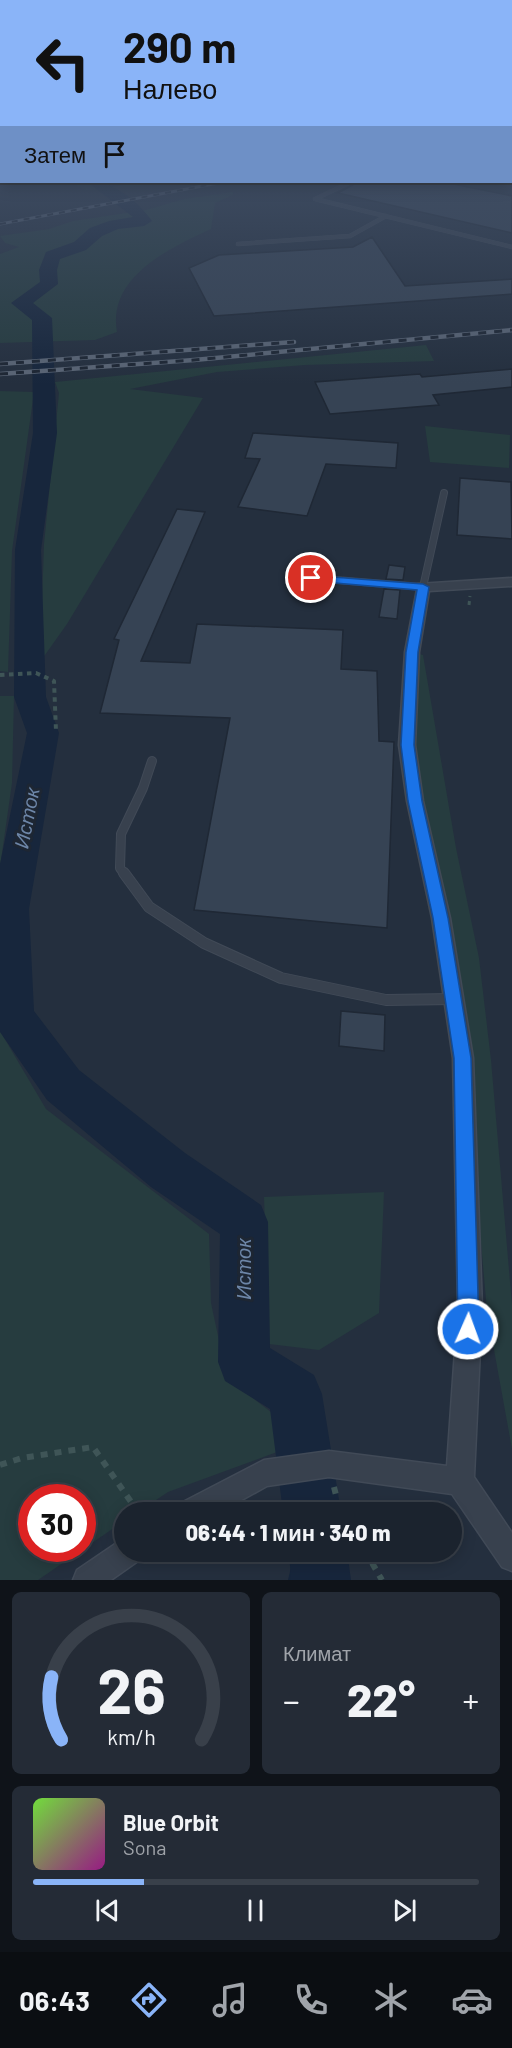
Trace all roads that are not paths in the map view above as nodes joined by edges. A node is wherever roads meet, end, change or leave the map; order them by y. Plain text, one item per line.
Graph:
1 (340, 237) edge
2 (470, 237) edge
3 (238, 244) dead end
4 (512, 247) edge
5 (444, 493) dead end
6 (311, 578) dead end
7 (512, 582) edge
8 (423, 587) junction
9 (152, 761) dead end
10 (453, 999) junction
11 (460, 1481) junction
12 (211, 1502) edge
13 (512, 1557) edge
14 (114, 1561) edge
15 (87, 1580) edge

1 - 3 lane
2 - 4 lane
5 - 8 lane
6 - 8 lane
7 - 8 street
8 - 10 street
9 - 10 lane
10 - 11 street
11 - 12 street
11 - 13 street
14 - 15 street

